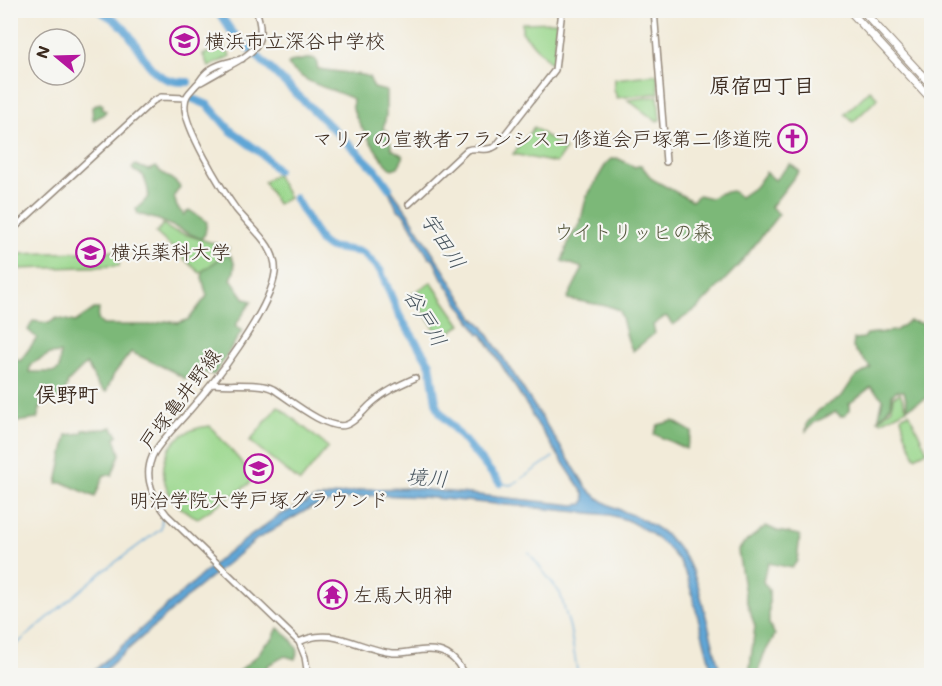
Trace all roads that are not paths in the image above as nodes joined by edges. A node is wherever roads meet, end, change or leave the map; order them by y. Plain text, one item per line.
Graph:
1 (256, 10) edge
2 (562, 10) edge
3 (654, 10) edge
4 (849, 10) edge
5 (862, 10) edge
6 (932, 86) edge
7 (186, 98) junction
8 (932, 100) edge
9 (666, 162) dead end
10 (409, 204) dead end
11 (10, 232) edge
12 (415, 378) dead end
13 (213, 384) junction
14 (299, 642) junction
15 (308, 675) edge
16 (464, 675) edge

1 - 7 street
2 - 10 street
3 - 9 street
4 - 8 highway
5 - 6 highway
7 - 11 street
7 - 13 street, 戸塚亀井野線
12 - 13 street
13 - 14 street, 戸塚亀井野線
14 - 15 street, 戸塚亀井野線
14 - 16 street

